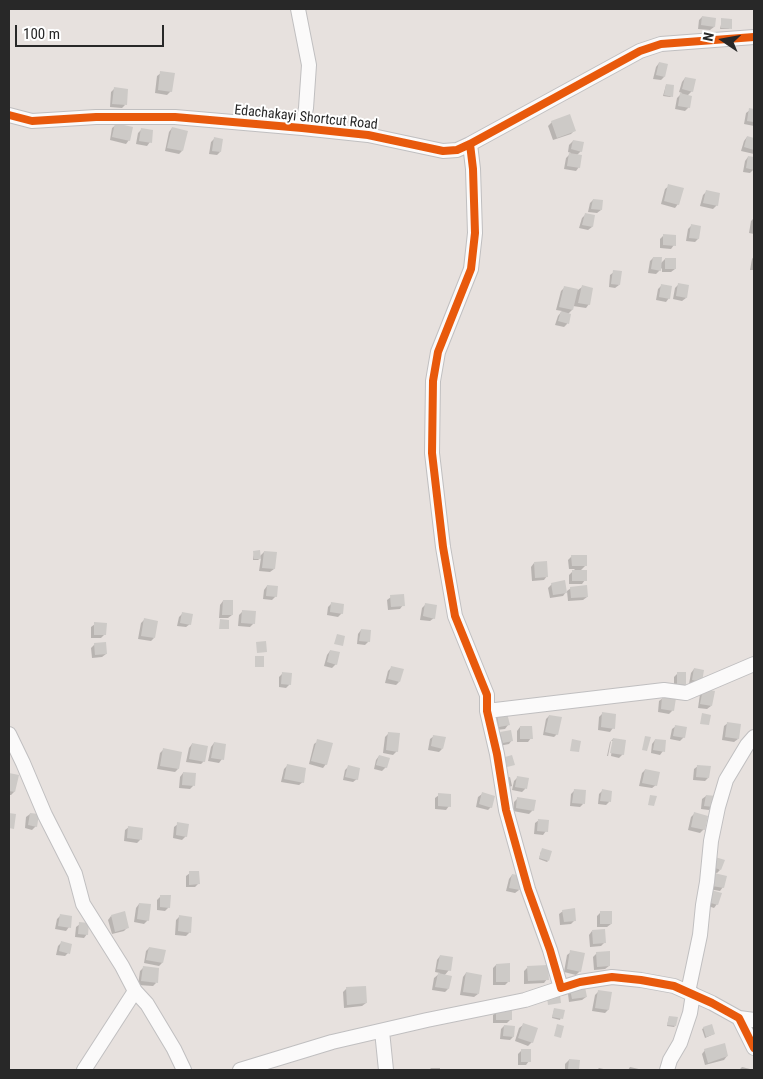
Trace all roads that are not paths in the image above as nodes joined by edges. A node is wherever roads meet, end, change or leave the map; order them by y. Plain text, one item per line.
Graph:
1 (298, 9) edge
2 (754, 37) edge
3 (9, 115) edge
4 (302, 128) junction
5 (470, 144) junction
6 (754, 664) edge
7 (487, 712) junction
8 (9, 734) edge
9 (754, 737) edge
10 (561, 988) junction
11 (136, 991) junction
12 (691, 993) junction
13 (739, 1018) junction
14 (754, 1020) edge
15 (382, 1031) junction
16 (754, 1048) edge
17 (84, 1070) edge
18 (184, 1070) edge
19 (240, 1070) edge
20 (386, 1070) edge
21 (667, 1070) edge

1 - 4 street
2 - 5 street, Edachakayi Shortcut Road
3 - 4 street, Edachakayi Shortcut Road
4 - 5 street, Edachakayi Shortcut Road
5 - 7 street
6 - 7 street
7 - 10 street
8 - 11 street
9 - 12 street
10 - 12 street
10 - 15 street
11 - 17 street
11 - 18 street
12 - 13 street
12 - 21 street
13 - 14 street
13 - 16 street
15 - 19 street
15 - 20 street

